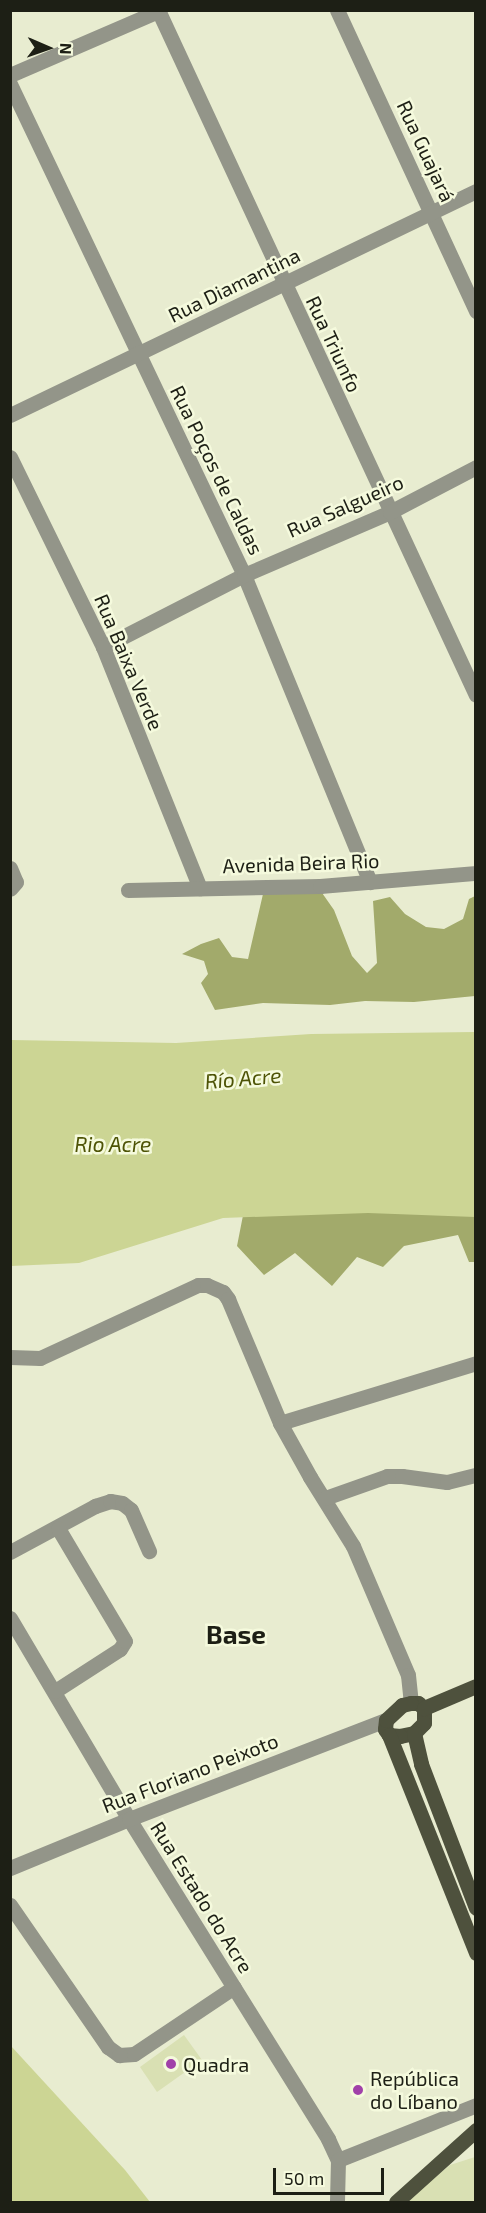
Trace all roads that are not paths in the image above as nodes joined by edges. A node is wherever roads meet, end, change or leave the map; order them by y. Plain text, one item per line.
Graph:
1 (337, 10) edge
2 (159, 11) edge
3 (10, 75) edge
4 (10, 84) edge
5 (476, 192) edge
6 (432, 212) junction
7 (283, 285) junction
8 (476, 311) edge
9 (138, 354) junction
10 (10, 415) edge
11 (10, 457) edge
12 (476, 466) edge
13 (390, 512) junction
14 (244, 575) junction
15 (103, 647) junction
16 (476, 695) edge
17 (476, 873) edge
18 (370, 882) junction
19 (200, 888) junction
20 (128, 890) dead end
21 (10, 1358) edge
22 (476, 1363) edge
23 (280, 1423) junction
24 (476, 1475) edge
25 (325, 1498) junction
26 (58, 1528) junction
27 (149, 1551) dead end
28 (10, 1552) edge
29 (10, 1618) edge
30 (476, 1686) edge
31 (55, 1691) junction
32 (417, 1705) junction
33 (388, 1727) junction
34 (414, 1733) junction
35 (129, 1819) junction
36 (10, 1868) edge
37 (10, 1905) edge
38 (476, 1908) edge
39 (476, 1953) edge
40 (234, 1987) junction
41 (476, 2105) edge
42 (476, 2130) edge
43 (476, 2148) edge
44 (448, 2157) junction
45 (338, 2160) junction
46 (337, 2202) edge
47 (396, 2202) edge

1 - 6 street, Rua Guajará
2 - 3 street
2 - 7 street, Rua Triunfo
4 - 9 street, Rua Poços de Caldas
5 - 6 street, Rua Diamantina
6 - 7 street, Rua Diamantina
6 - 8 street, Rua Guajará
7 - 9 street, Rua Diamantina
7 - 13 street, Rua Triunfo
9 - 10 street, Rua Diamantina
9 - 14 street, Rua Poços de Caldas
11 - 15 street, Rua Baixa Verde
12 - 13 street, Rua Salgueiro
13 - 14 street, Rua Salgueiro
13 - 16 street, Rua Triunfo
14 - 15 street, Rua Salgueiro
14 - 18 street, Rua Poços de Caldas
15 - 19 street, Rua Baixa Verde
17 - 18 street, Avenida Beira Rio
18 - 19 street, Avenida Beira Rio
19 - 20 street, Avenida Beira Rio
21 - 23 street
22 - 23 street
23 - 25 street
24 - 25 street
25 - 32 street
26 - 27 street
26 - 28 street
26 - 31 street
29 - 31 street, Rua Estado do Acre
30 - 32 main road, Rua Floriano Peixoto
31 - 35 street, Rua Estado do Acre
32 - 33 main road, Rua Floriano Peixoto
32 - 34 main road
33 - 34 main road, Rua Floriano Peixoto
33 - 35 street, Rua Floriano Peixoto
33 - 39 main road
34 - 38 main road
35 - 36 street, Rua Floriano Peixoto
35 - 40 street, Rua Estado do Acre
37 - 40 street
40 - 45 street, Rua Estado do Acre
41 - 45 street
42 - 44 main road
43 - 44 main road
44 - 47 main road
45 - 46 street, Rua Estado do Acre

